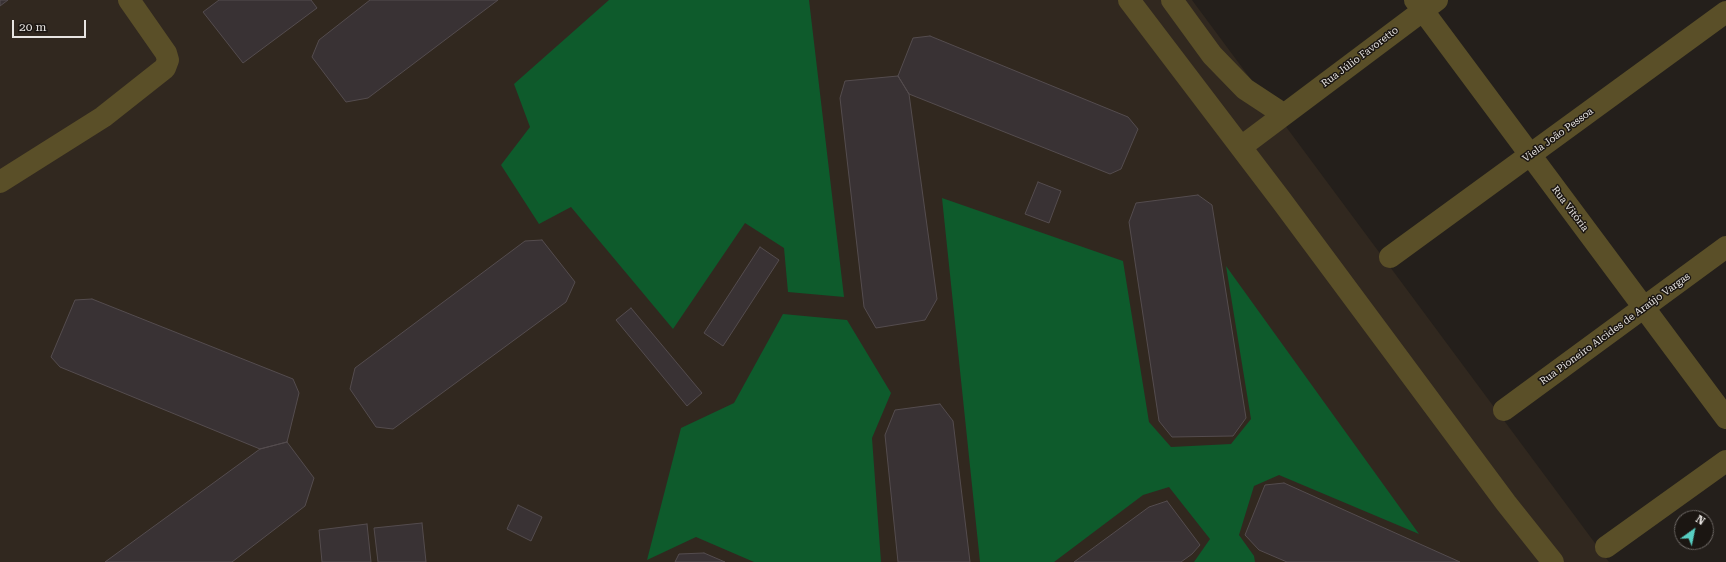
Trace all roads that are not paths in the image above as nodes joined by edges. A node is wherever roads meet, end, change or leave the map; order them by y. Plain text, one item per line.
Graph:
1 (129, 0) edge
2 (1129, 0) edge
3 (1172, 0) edge
4 (1425, 4) edge
5 (1726, 12) edge
6 (1284, 114) junction
7 (1241, 147) junction
8 (1530, 155) junction
9 (0, 182) edge
10 (1726, 247) edge
11 (1390, 257) dead end
12 (1644, 308) junction
13 (1504, 410) dead end
14 (1726, 418) edge
15 (1726, 461) edge
16 (1606, 547) dead end
17 (1553, 562) edge

1 - 9 street
2 - 7 street
3 - 6 street
4 - 6 street, Rua Júlio Favoretto
4 - 8 street, Rua Vitória
5 - 8 street, Viela João Pessoa
6 - 7 street, Rua Júlio Favoretto
7 - 17 street
8 - 11 street, Viela João Pessoa
8 - 12 street, Rua Vitória
10 - 12 street, Rua Pioneiro Alcides de Araújo Vargas
12 - 13 street, Rua Pioneiro Alcides de Araújo Vargas
12 - 14 street, Rua Vitória
15 - 16 street

